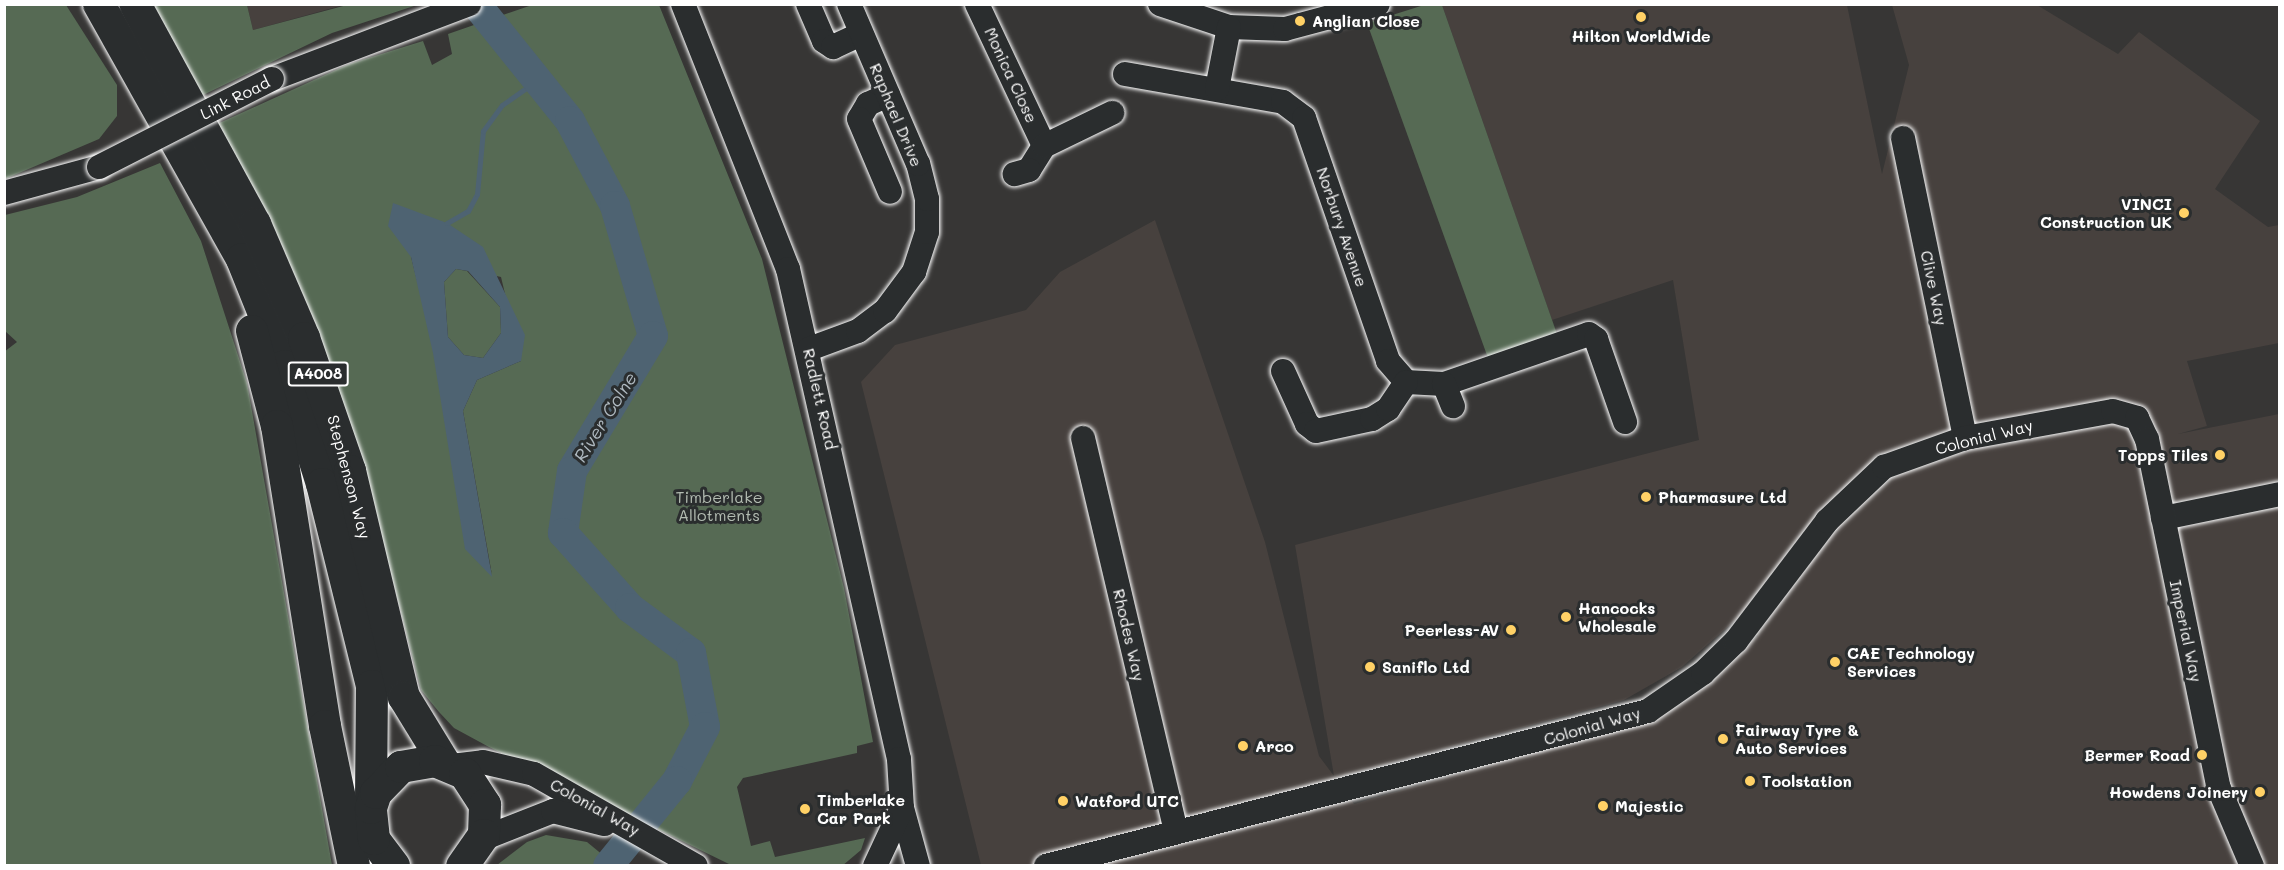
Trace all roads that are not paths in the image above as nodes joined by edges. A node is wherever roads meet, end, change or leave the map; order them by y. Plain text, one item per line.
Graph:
1 (99, 4) edge
2 (135, 4) edge
3 (683, 4) edge
4 (808, 4) edge
5 (849, 4) edge
6 (1160, 4) edge
7 (1378, 4) edge
8 (979, 5) edge
9 (458, 8) edge
10 (1229, 27) junction
11 (861, 34) junction
12 (1125, 74) dead end
13 (1217, 89) junction
14 (888, 95) junction
15 (1112, 113) dead end
16 (1904, 138) dead end
17 (1044, 146) junction
18 (1015, 174) dead end
19 (890, 192) dead end
20 (4, 193) edge
21 (214, 210) junction
22 (809, 349) junction
23 (1283, 371) dead end
24 (1406, 382) junction
25 (2113, 411) joint
26 (1624, 422) dead end
27 (1083, 438) dead end
28 (1965, 438) junction
29 (2280, 494) edge
30 (2163, 518) junction
31 (448, 765) junction
32 (371, 808) junction
33 (902, 808) junction
34 (602, 815) junction
35 (1176, 832) junction
36 (474, 854) edge
37 (683, 863) edge
38 (354, 866) edge
39 (394, 866) edge
40 (875, 866) edge
41 (918, 866) edge
42 (1046, 866) edge
43 (2252, 866) edge

1 - 21 main road, Stephenson Way / A4008
2 - 31 main road, Stephenson Way / A4008
3 - 22 street, Radlett Road
4 - 11 street
5 - 11 street, Raphael Drive
6 - 10 street
7 - 10 street
8 - 17 street, Monica Close
9 - 20 street, Link Road, bridge
10 - 13 street
11 - 14 street, Raphael Drive
12 - 13 street, Norbury Avenue
13 - 24 street, Norbury Avenue
14 - 19 street
14 - 22 street, Raphael Drive
15 - 17 street
16 - 28 street, Clive Way
17 - 18 street
21 - 32 main road, Stephenson Way
21 - 38 main road, Stephenson Way / A4008
22 - 33 street, Radlett Road
23 - 24 street
24 - 26 street
25 - 28 street, Colonial Way
25 - 30 street, Imperial Way
27 - 35 street, Rhodes Way
28 - 35 street, Colonial Way
29 - 30 street
30 - 43 street, Imperial Way
31 - 32 main road
31 - 34 street, Colonial Way
31 - 36 main road, Stephenson Way
32 - 39 main road, Stephenson Way
33 - 40 street, Radlett Road
33 - 41 street, Radlett Road
34 - 36 street, Colonial Way
34 - 37 street, Colonial Way
35 - 42 street, Colonial Way

